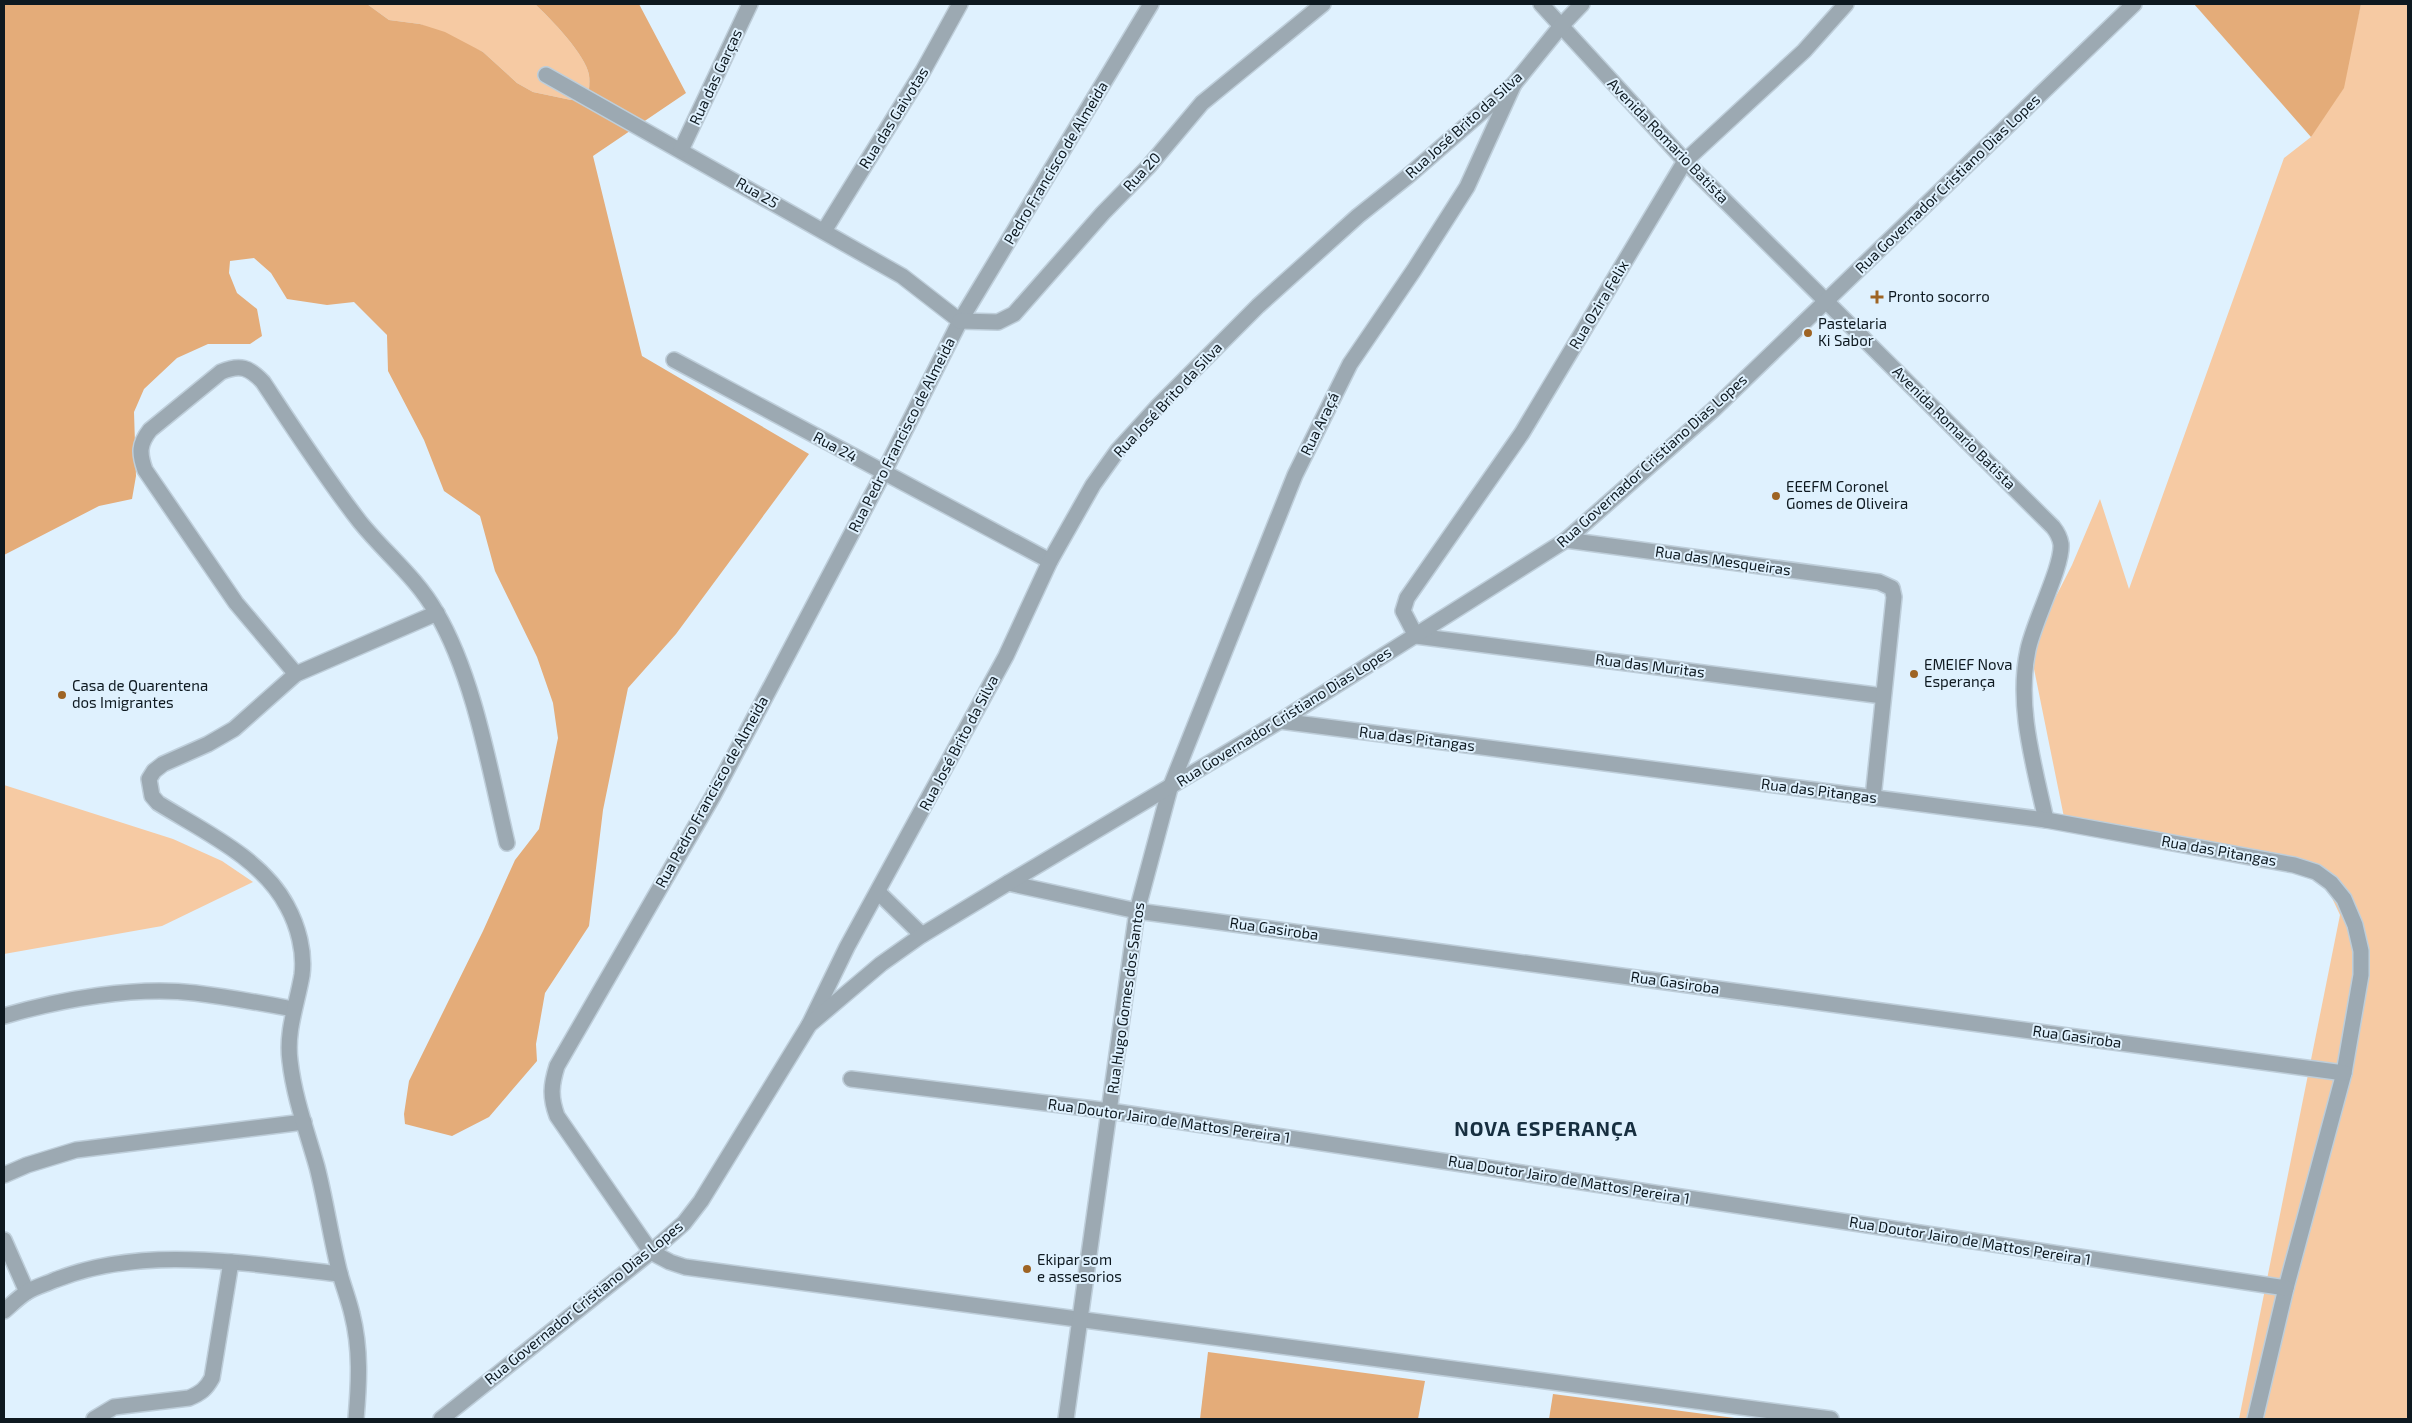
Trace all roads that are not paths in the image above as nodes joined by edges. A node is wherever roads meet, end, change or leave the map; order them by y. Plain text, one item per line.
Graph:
1 (750, 4) edge
2 (960, 4) edge
3 (1151, 4) edge
4 (1323, 4) edge
5 (1541, 4) edge
6 (1582, 4) edge
7 (1846, 4) edge
8 (2134, 4) edge
9 (1561, 26) junction
10 (546, 75) dead end
11 (1514, 84) junction
12 (681, 150) junction
13 (1685, 161) junction
14 (824, 231) junction
15 (1827, 301) junction
16 (960, 321) junction
17 (674, 360) dead end
18 (884, 474) junction
19 (1566, 540) junction
20 (1050, 561) junction
21 (437, 613) junction
22 (1416, 636) junction
23 (296, 674) junction
24 (1883, 696) junction
25 (1280, 721) junction
26 (1170, 788) junction
27 (1873, 798) junction
28 (2046, 820) junction
29 (507, 843) dead end
30 (1008, 883) junction
31 (878, 892) junction
32 (1137, 911) junction
33 (922, 935) junction
34 (293, 1009) junction
35 (4, 1016) edge
36 (809, 1025) junction
37 (2344, 1073) junction
38 (851, 1079) dead end
39 (1110, 1111) junction
40 (304, 1122) junction
41 (4, 1176) edge
42 (4, 1240) edge
43 (652, 1252) junction
44 (231, 1262) junction
45 (340, 1274) junction
46 (2286, 1288) junction
47 (27, 1292) junction
48 (4, 1311) edge
49 (1080, 1318) junction
50 (94, 1419) edge
51 (356, 1419) edge
52 (441, 1419) edge
53 (1066, 1419) edge
54 (1831, 1419) edge
55 (2255, 1419) edge

1 - 12 street, Rua das Garças
2 - 14 street, Rua das Gaivotas
3 - 16 street, Pedro Francisco de Almeida
4 - 16 street, Rua 20
5 - 9 street, Avenida Romario Batista
6 - 9 street, Rua José Brito da Silva
7 - 13 street, Rua Ozira Felix
8 - 15 street, Rua Governador Cristiano Dias Lopes
9 - 11 street, Rua José Brito da Silva
9 - 13 street, Avenida Romario Batista
10 - 12 street, Rua 25
11 - 20 street, Rua José Brito da Silva
11 - 26 street, Rua Araçá
12 - 14 street, Rua 25
13 - 15 street, Avenida Romario Batista
13 - 22 street, Rua Ozira Felix
14 - 16 street, Rua 25
15 - 19 street, Rua Governador Cristiano Dias Lopes
15 - 28 street, Avenida Romario Batista
16 - 18 street, Rua Pedro Francisco de Almeida
17 - 18 street, Rua 24
18 - 20 street, Rua 24
18 - 43 street, Rua Pedro Francisco de Almeida
19 - 22 street, Rua Governador Cristiano Dias Lopes
19 - 24 street, Rua das Mesqueiras
20 - 31 street, Rua José Brito da Silva
21 - 23 street
21 - 23 street
21 - 29 street
22 - 24 street, Rua das Muritas
22 - 25 street, Rua Governador Cristiano Dias Lopes
23 - 34 street
24 - 27 street
25 - 26 street, Rua Governador Cristiano Dias Lopes
25 - 27 street, Rua das Pitangas
26 - 30 street, Rua Governador Cristiano Dias Lopes
26 - 32 street, Rua Hugo Gomes dos Santos
27 - 28 street, Rua das Pitangas
28 - 37 street, Rua das Pitangas
30 - 32 street, Rua Gasiroba
30 - 33 street, Rua Governador Cristiano Dias Lopes
31 - 33 street
31 - 36 street, Rua José Brito da Silva
32 - 37 street, Rua Gasiroba
32 - 39 street, Rua Hugo Gomes dos Santos
33 - 36 street, Rua Governador Cristiano Dias Lopes
34 - 35 street
34 - 40 street
36 - 43 street, Rua Governador Cristiano Dias Lopes
37 - 46 street, Rua das Pitangas
38 - 39 street, Rua Doutor Jairo de Mattos Pereira 1
39 - 46 street, Rua Doutor Jairo de Mattos Pereira 1
39 - 49 street, Rua Hugo Gomes dos Santos
40 - 41 street
40 - 45 street
42 - 47 street
43 - 49 street
43 - 52 street, Rua Governador Cristiano Dias Lopes
44 - 45 street
44 - 47 street
44 - 50 street
45 - 51 street
46 - 55 street, Rua das Pitangas
47 - 48 street
49 - 53 street, Rua Hugo Gomes dos Santos
49 - 54 street

